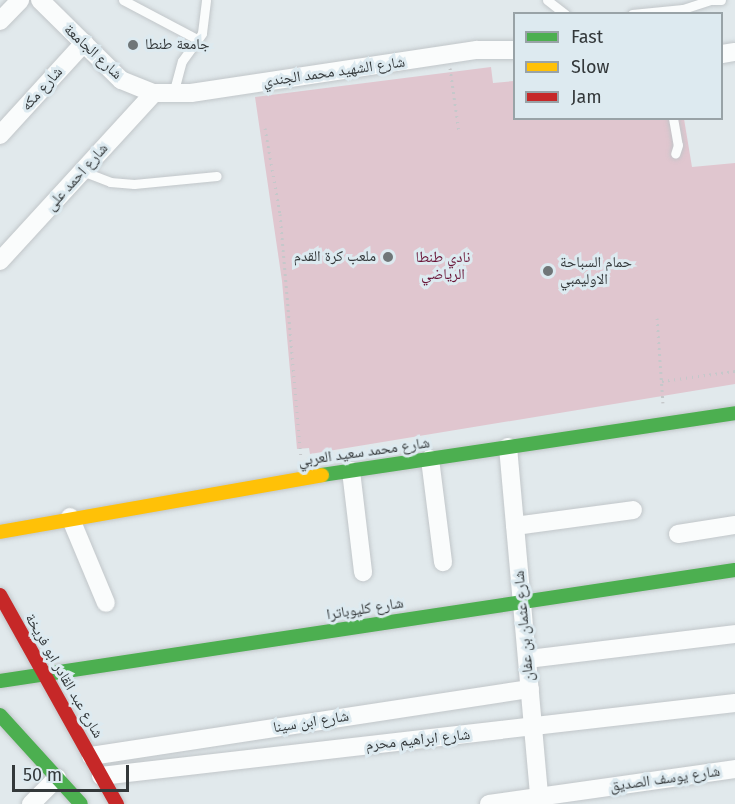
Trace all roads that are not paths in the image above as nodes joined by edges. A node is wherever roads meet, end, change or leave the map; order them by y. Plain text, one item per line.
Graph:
1 (20, 0) edge
2 (40, 0) edge
3 (123, 0) edge
4 (206, 0) edge
5 (711, 0) edge
6 (721, 0) edge
7 (652, 12) edge
8 (0, 21) edge
9 (197, 39) junction
10 (84, 43) junction
11 (513, 50) edge
12 (154, 93) junction
13 (173, 94) junction
14 (673, 120) edge
15 (0, 135) edge
16 (675, 154) dead end
17 (82, 171) junction
18 (218, 176) dead end
19 (0, 261) edge
20 (735, 413) edge
21 (508, 447) junction
22 (430, 459) junction
23 (351, 471) junction
24 (633, 510) dead end
25 (70, 517) junction
26 (735, 525) edge
27 (515, 526) junction
28 (0, 532) edge
29 (678, 534) dead end
30 (443, 562) dead end
31 (735, 570) edge
32 (363, 572) dead end
33 (0, 595) edge
34 (522, 602) junction
35 (106, 603) dead end
36 (735, 634) edge
37 (528, 659) junction
38 (45, 674) junction
39 (0, 681) edge
40 (530, 689) junction
41 (735, 703) edge
42 (0, 715) edge
43 (534, 726) junction
44 (91, 756) junction
45 (735, 769) edge
46 (101, 776) junction
47 (57, 778) junction
48 (540, 800) edge
49 (31, 804) edge
50 (81, 804) edge
51 (117, 804) edge
52 (489, 804) edge

1 - 8 street
2 - 10 street, شارع الجامعة
3 - 9 lane
4 - 9 lane
5 - 6 lane
5 - 7 lane
9 - 13 lane
10 - 12 street, شارع الجامعة
10 - 15 street, شارع مكه
11 - 13 street, شارع الشهيد محمد الجندي
12 - 13 street, شارع الشهيد محمد الجندي
12 - 17 street, شارع احمد على
14 - 16 lane
17 - 18 lane
17 - 19 street, شارع احمد على
20 - 21 street, شارع محمد سعيد العربي
21 - 22 street, شارع محمد سعيد العربي
21 - 27 street, شارع عثمان بن عفان
22 - 23 street, شارع محمد سعيد العربي
22 - 30 street
23 - 25 street, شارع محمد سعيد العربي
23 - 32 street
24 - 27 street
25 - 28 street, شارع محمد سعيد العربي
25 - 35 street
26 - 29 street
27 - 34 street, شارع عثمان بن عفان
31 - 34 street, شارع كليوباترا
33 - 38 street, شارع عبد القادر ابو فريخة
34 - 37 street, شارع عثمان بن عفان
34 - 38 street, شارع كليوباترا
36 - 37 street
37 - 40 street, شارع عثمان بن عفان
38 - 39 street, شارع كليوباترا
38 - 44 street, شارع عبد القادر ابو فريخة
40 - 43 street, شارع عثمان بن عفان
40 - 44 street, شارع ابن سينا
41 - 43 street, شارع ابراهيم محرم
42 - 47 street
43 - 46 street, شارع ابراهيم محرم
43 - 48 street, شارع عثمان بن عفان
44 - 46 street, شارع عبد القادر ابو فريخة
45 - 48 street, شارع يوسف الصديق
46 - 51 street, شارع عبد القادر ابو فريخة
47 - 49 street
47 - 50 street
48 - 52 street, شارع يوسف الصديق

